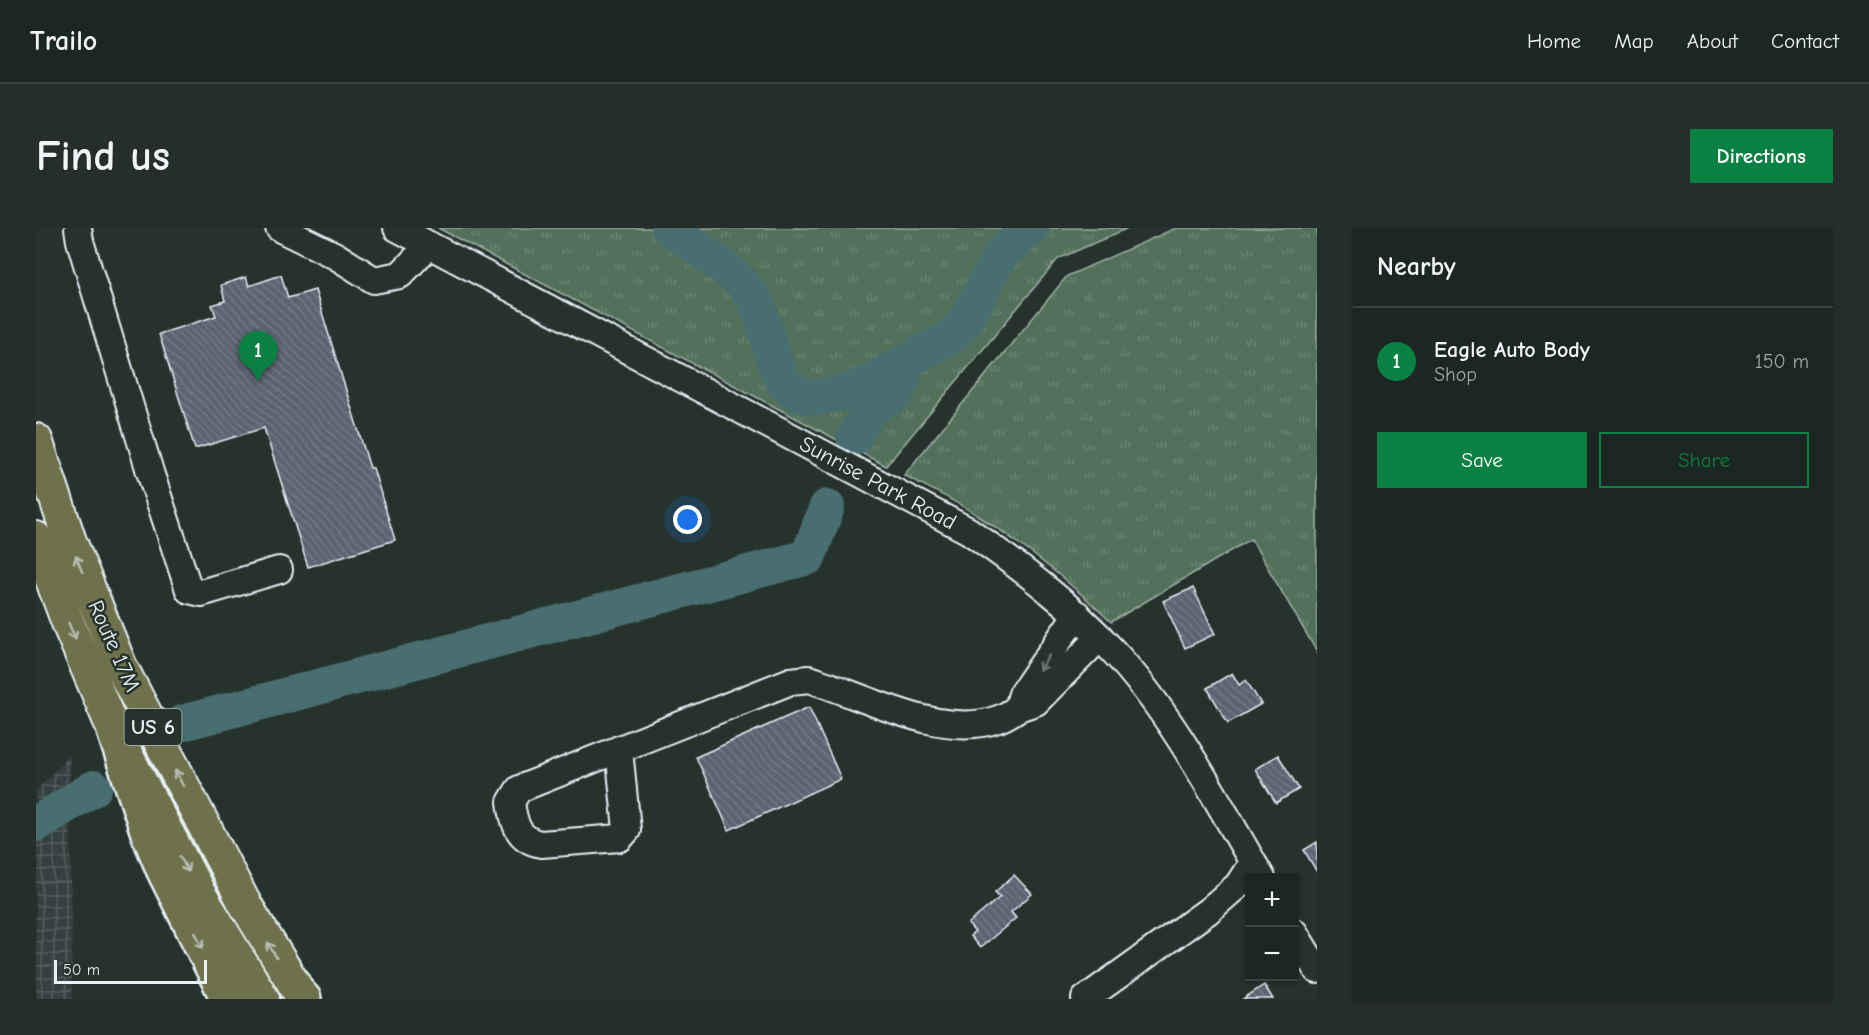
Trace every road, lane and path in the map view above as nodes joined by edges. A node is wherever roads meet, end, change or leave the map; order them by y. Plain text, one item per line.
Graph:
1 (78, 228) edge
2 (279, 228) edge
3 (397, 228) edge
4 (429, 245) junction
5 (36, 440) edge
6 (36, 538) edge
7 (279, 570) dead end
8 (1077, 614) junction
9 (1100, 637) junction
10 (1018, 708) junction
11 (114, 731) junction
12 (619, 749) junction
13 (1258, 870) edge
14 (1299, 940) edge
15 (1317, 970) edge
16 (303, 998) edge
17 (228, 999) edge
18 (263, 999) edge
19 (1085, 999) edge

1 - 7 street
2 - 4 street
3 - 4 street, Sunrise Park Road
4 - 8 street, Sunrise Park Road
16 -> 5 main road, Route 17M / US 6
6 -> 11 main road, Route 17M / US 6
8 - 9 street, Sunrise Park Road
8 -> 10 street
9 - 10 street
9 - 13 street, Sunrise Park Road
10 - 12 street
11 -> 17 highway, US 6
11 -> 18 main road, Route 17M / US 6
12 - 12 street
13 - 19 street, Sunrise Park Road
14 - 15 street

